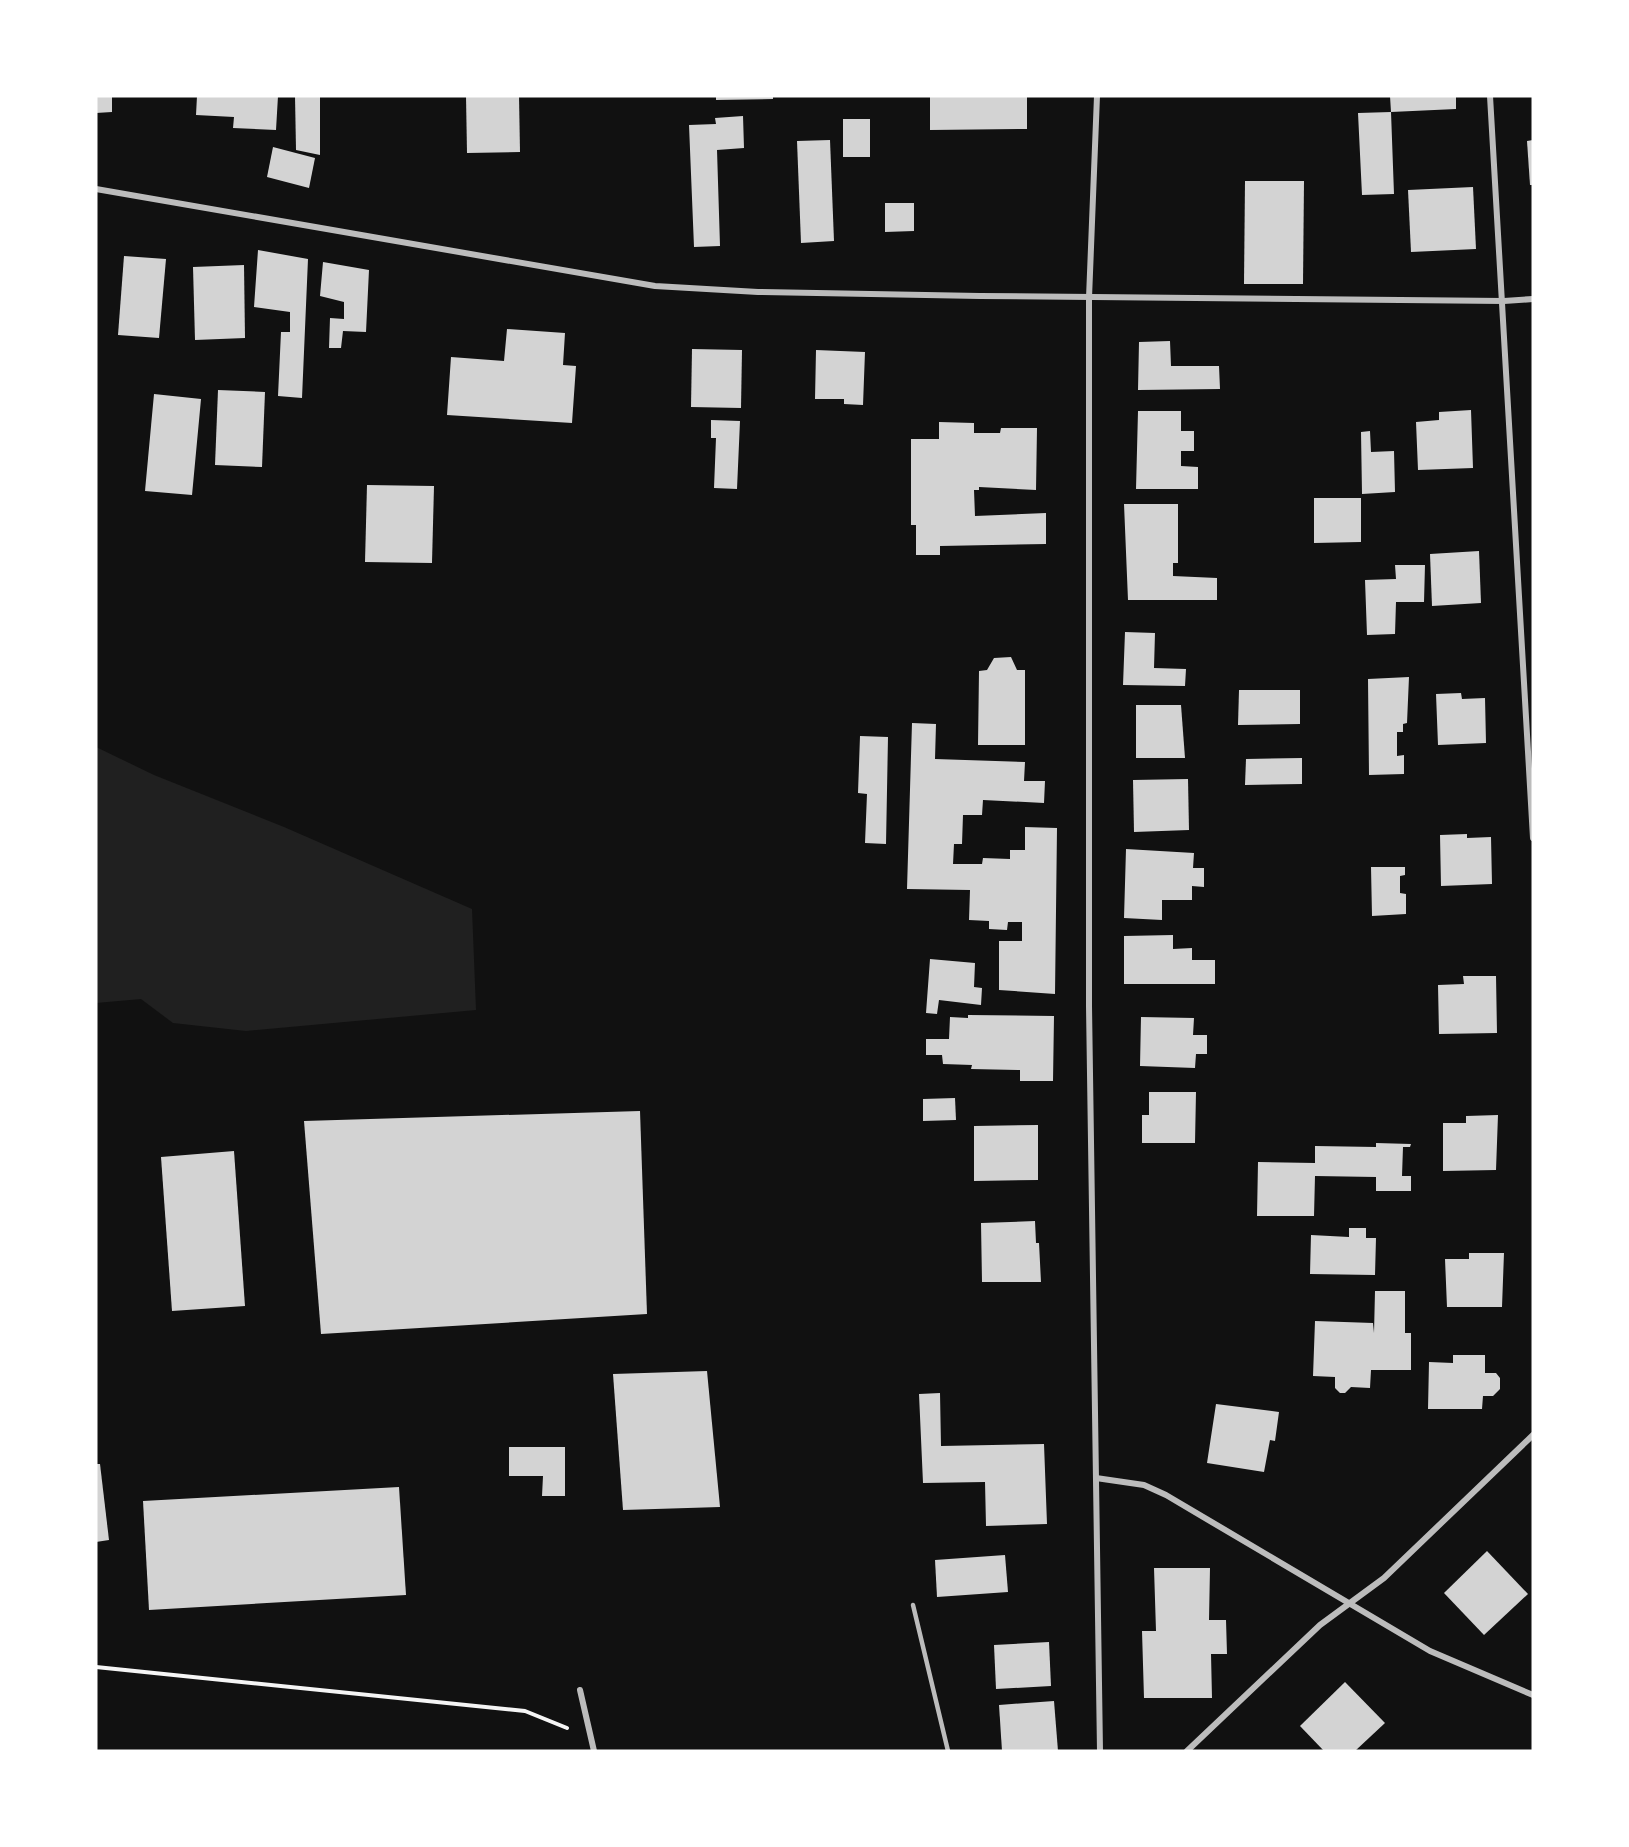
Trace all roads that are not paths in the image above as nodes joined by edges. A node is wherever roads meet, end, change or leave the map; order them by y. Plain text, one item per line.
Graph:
1 (1097, 96) edge
2 (1490, 96) edge
3 (96, 189) edge
4 (1089, 298) junction
5 (1533, 298) edge
6 (1503, 301) junction
7 (1533, 838) edge
8 (1533, 1435) edge
9 (1096, 1478) junction
10 (1346, 1603) junction
11 (913, 1605) dead end
12 (580, 1690) dead end
13 (1533, 1695) edge
14 (594, 1751) edge
15 (948, 1751) edge
16 (1100, 1751) edge
17 (1187, 1751) edge

1 - 4 street
2 - 6 street
3 - 4 street
4 - 6 street
4 - 9 street
5 - 6 street
6 - 7 street
8 - 10 street
9 - 10 street
9 - 16 street
10 - 13 street
10 - 17 street
11 - 15 lane
12 - 14 street

